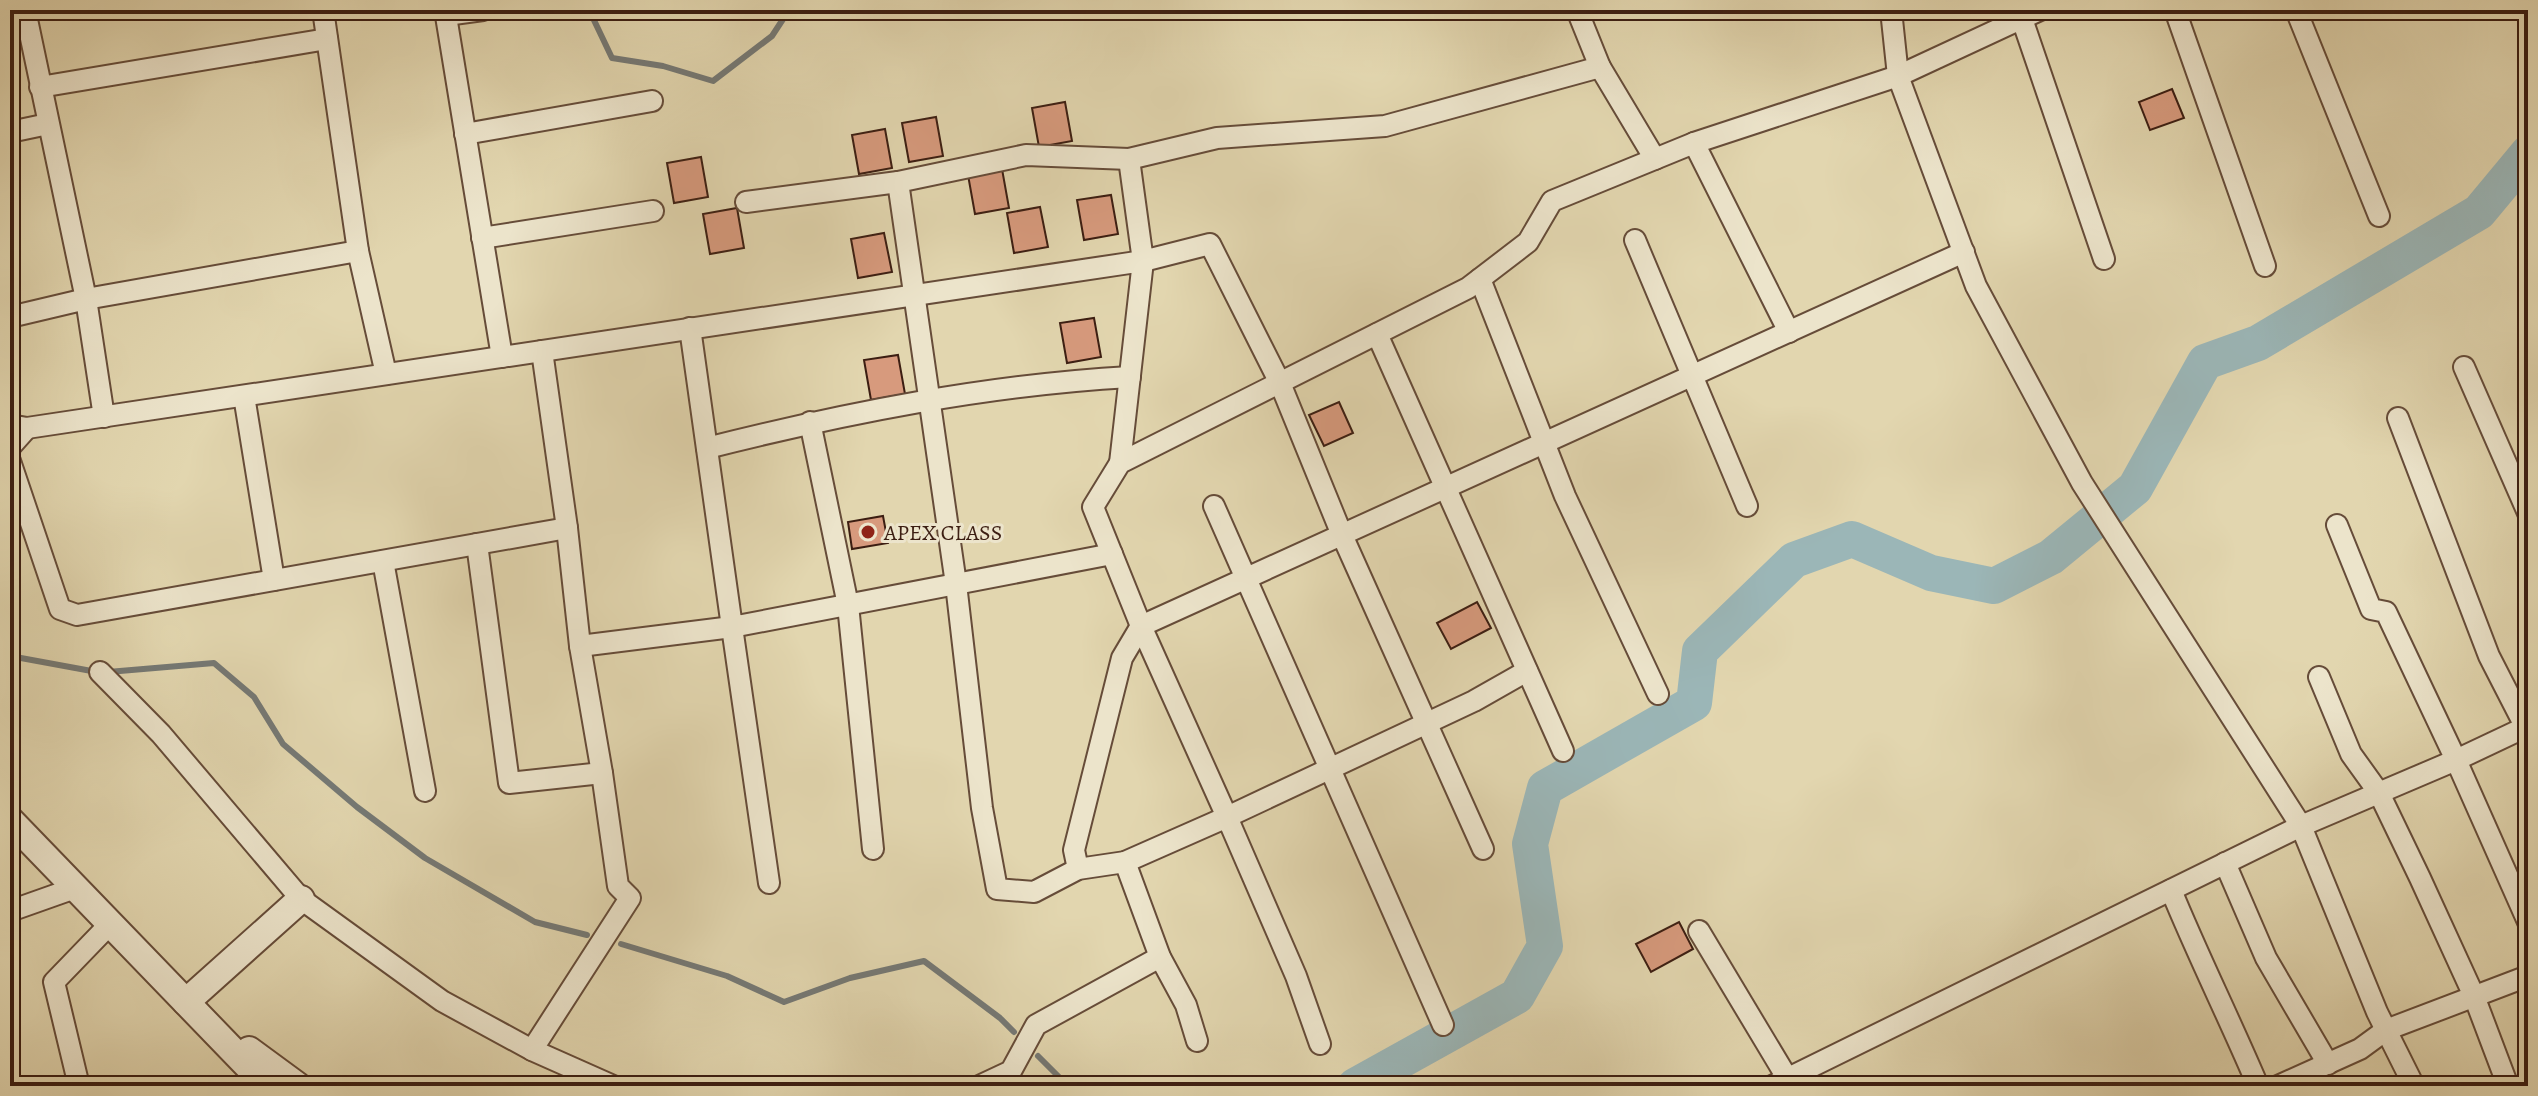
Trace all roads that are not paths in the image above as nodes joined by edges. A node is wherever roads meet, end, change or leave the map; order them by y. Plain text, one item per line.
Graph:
1 (25, 10) edge
2 (323, 10) edge
3 (483, 10) edge
4 (1577, 10) edge
5 (1891, 10) edge
6 (2175, 10) edge
7 (2296, 10) edge
8 (446, 13) edge
9 (2031, 14) edge
10 (327, 39) junction
11 (1600, 67) junction
12 (1898, 76) junction
13 (40, 87) junction
14 (652, 101) dead end
15 (48, 124) junction
16 (10, 132) edge
17 (465, 134) junction
18 (1694, 143) junction
19 (1129, 159) junction
20 (1655, 159) junction
21 (898, 182) junction
22 (746, 202) dead end
23 (653, 211) dead end
24 (2379, 216) dead end
25 (482, 238) junction
26 (1635, 240) dead end
27 (358, 251) junction
28 (1964, 252) junction
29 (2104, 259) dead end
30 (1143, 261) junction
31 (2265, 266) dead end
32 (1480, 279) junction
33 (913, 295) junction
34 (86, 299) junction
35 (10, 317) edge
36 (690, 328) junction
37 (1789, 332) junction
38 (1377, 334) junction
39 (542, 351) junction
40 (502, 357) junction
41 (2464, 367) dead end
42 (386, 374) junction
43 (1693, 376) junction
44 (1130, 377) junction
45 (1280, 383) junction
46 (244, 396) junction
47 (929, 401) junction
48 (104, 417) junction
49 (2398, 418) dead end
50 (810, 422) junction
51 (18, 427) edge
52 (1544, 443) junction
53 (10, 447) edge
54 (707, 448) junction
55 (10, 461) edge
56 (1120, 463) junction
57 (1447, 488) junction
58 (1214, 506) dead end
59 (1747, 506) dead end
60 (2528, 513) edge
61 (2337, 525) dead end
62 (567, 528) junction
63 (1342, 535) junction
64 (477, 544) junction
65 (1112, 554) junction
66 (383, 561) junction
67 (1244, 579) junction
68 (274, 580) junction
69 (956, 584) junction
70 (848, 605) junction
71 (1141, 626) junction
72 (732, 627) junction
73 (580, 646) junction
74 (1527, 671) junction
75 (100, 672) dead end
76 (2319, 677) dead end
77 (1658, 694) dead end
78 (1428, 723) junction
79 (2527, 728) edge
80 (1563, 751) dead end
81 (2456, 760) junction
82 (1329, 770) junction
83 (602, 773) junction
84 (425, 791) dead end
85 (2379, 793) junction
86 (1227, 817) junction
87 (10, 820) edge
88 (2301, 826) junction
89 (873, 849) dead end
90 (1483, 849) dead end
91 (1125, 862) junction
92 (2225, 863) junction
93 (1078, 869) junction
94 (769, 883) dead end
95 (75, 888) junction
96 (2171, 890) junction
97 (301, 899) junction
98 (10, 911) edge
99 (2528, 922) edge
100 (110, 924) junction
101 (1699, 931) dead end
102 (1160, 957) junction
103 (2528, 976) edge
104 (2474, 996) junction
105 (186, 1002) junction
106 (1443, 1025) dead end
107 (2386, 1030) junction
108 (1197, 1041) dead end
109 (1320, 1044) dead end
110 (532, 1050) junction
111 (2328, 1064) junction
112 (1784, 1083) edge
113 (79, 1086) edge
114 (267, 1086) edge
115 (298, 1086) edge
116 (613, 1086) edge
117 (979, 1086) edge
118 (2258, 1086) edge
119 (2278, 1086) edge
120 (2414, 1086) edge
121 (2508, 1086) edge

1 - 13 street
2 - 10 street
3 - 8 street
4 - 11 street
5 - 12 street
6 - 31 street
7 - 24 street
8 - 17 street
9 - 12 street
9 - 29 street
10 - 13 street
10 - 27 street
11 - 19 street
11 - 20 street
12 - 18 street
12 - 28 street
13 - 15 street
14 - 17 street
15 - 16 street
15 - 34 street
17 - 25 street
18 - 20 street
18 - 37 street
19 - 21 street
19 - 30 street
20 - 32 street
21 - 22 street
21 - 33 street
23 - 25 street
25 - 40 street
26 - 43 street
27 - 34 street
27 - 42 street
28 - 37 street
28 - 88 street
30 - 33 street
30 - 44 street
30 - 45 street
32 - 38 street
32 - 52 street
33 - 36 street
33 - 47 street
34 - 35 street
34 - 48 street
36 - 39 street
36 - 54 street
37 - 43 street
38 - 45 street
38 - 57 street
39 - 40 street
39 - 62 street
40 - 42 street
41 - 60 street
42 - 46 street
43 - 52 street
43 - 59 street
44 - 47 street
44 - 56 street
45 - 56 street
45 - 63 street
46 - 48 street
46 - 68 street
47 - 50 street
47 - 69 street
48 - 51 street
49 - 79 street
50 - 54 street
50 - 70 street
51 - 53 street
52 - 57 street
52 - 77 street
54 - 72 street
55 - 68 street
56 - 65 street
57 - 63 street
57 - 74 street
58 - 67 street
61 - 81 street
62 - 64 street
62 - 73 street
63 - 67 street
63 - 78 street
64 - 66 street
64 - 83 street
65 - 69 street
65 - 71 street
66 - 68 street
66 - 84 street
67 - 71 street
67 - 82 street
69 - 70 street
69 - 93 street
70 - 72 street
70 - 89 street
71 - 86 street
71 - 93 street
72 - 73 street
72 - 94 street
73 - 83 street
74 - 78 street
74 - 80 street
75 - 97 street
76 - 85 street
78 - 82 street
78 - 90 street
79 - 81 street
81 - 85 street
81 - 99 street
82 - 86 street
82 - 106 street
83 - 110 street
85 - 88 street
85 - 104 street
86 - 91 street
86 - 109 street
87 - 95 street
88 - 92 street
88 - 107 street
91 - 93 street
91 - 102 street
92 - 96 street
92 - 111 street
95 - 98 street
95 - 100 street
96 - 112 street
96 - 118 street
97 - 105 street
97 - 110 street
100 - 105 street
100 - 113 street
101 - 112 street
102 - 108 street
102 - 117 street
103 - 104 street
104 - 107 street
104 - 121 street
105 - 114 street
105 - 115 street
107 - 111 street
107 - 120 street
110 - 116 street
111 - 119 street

